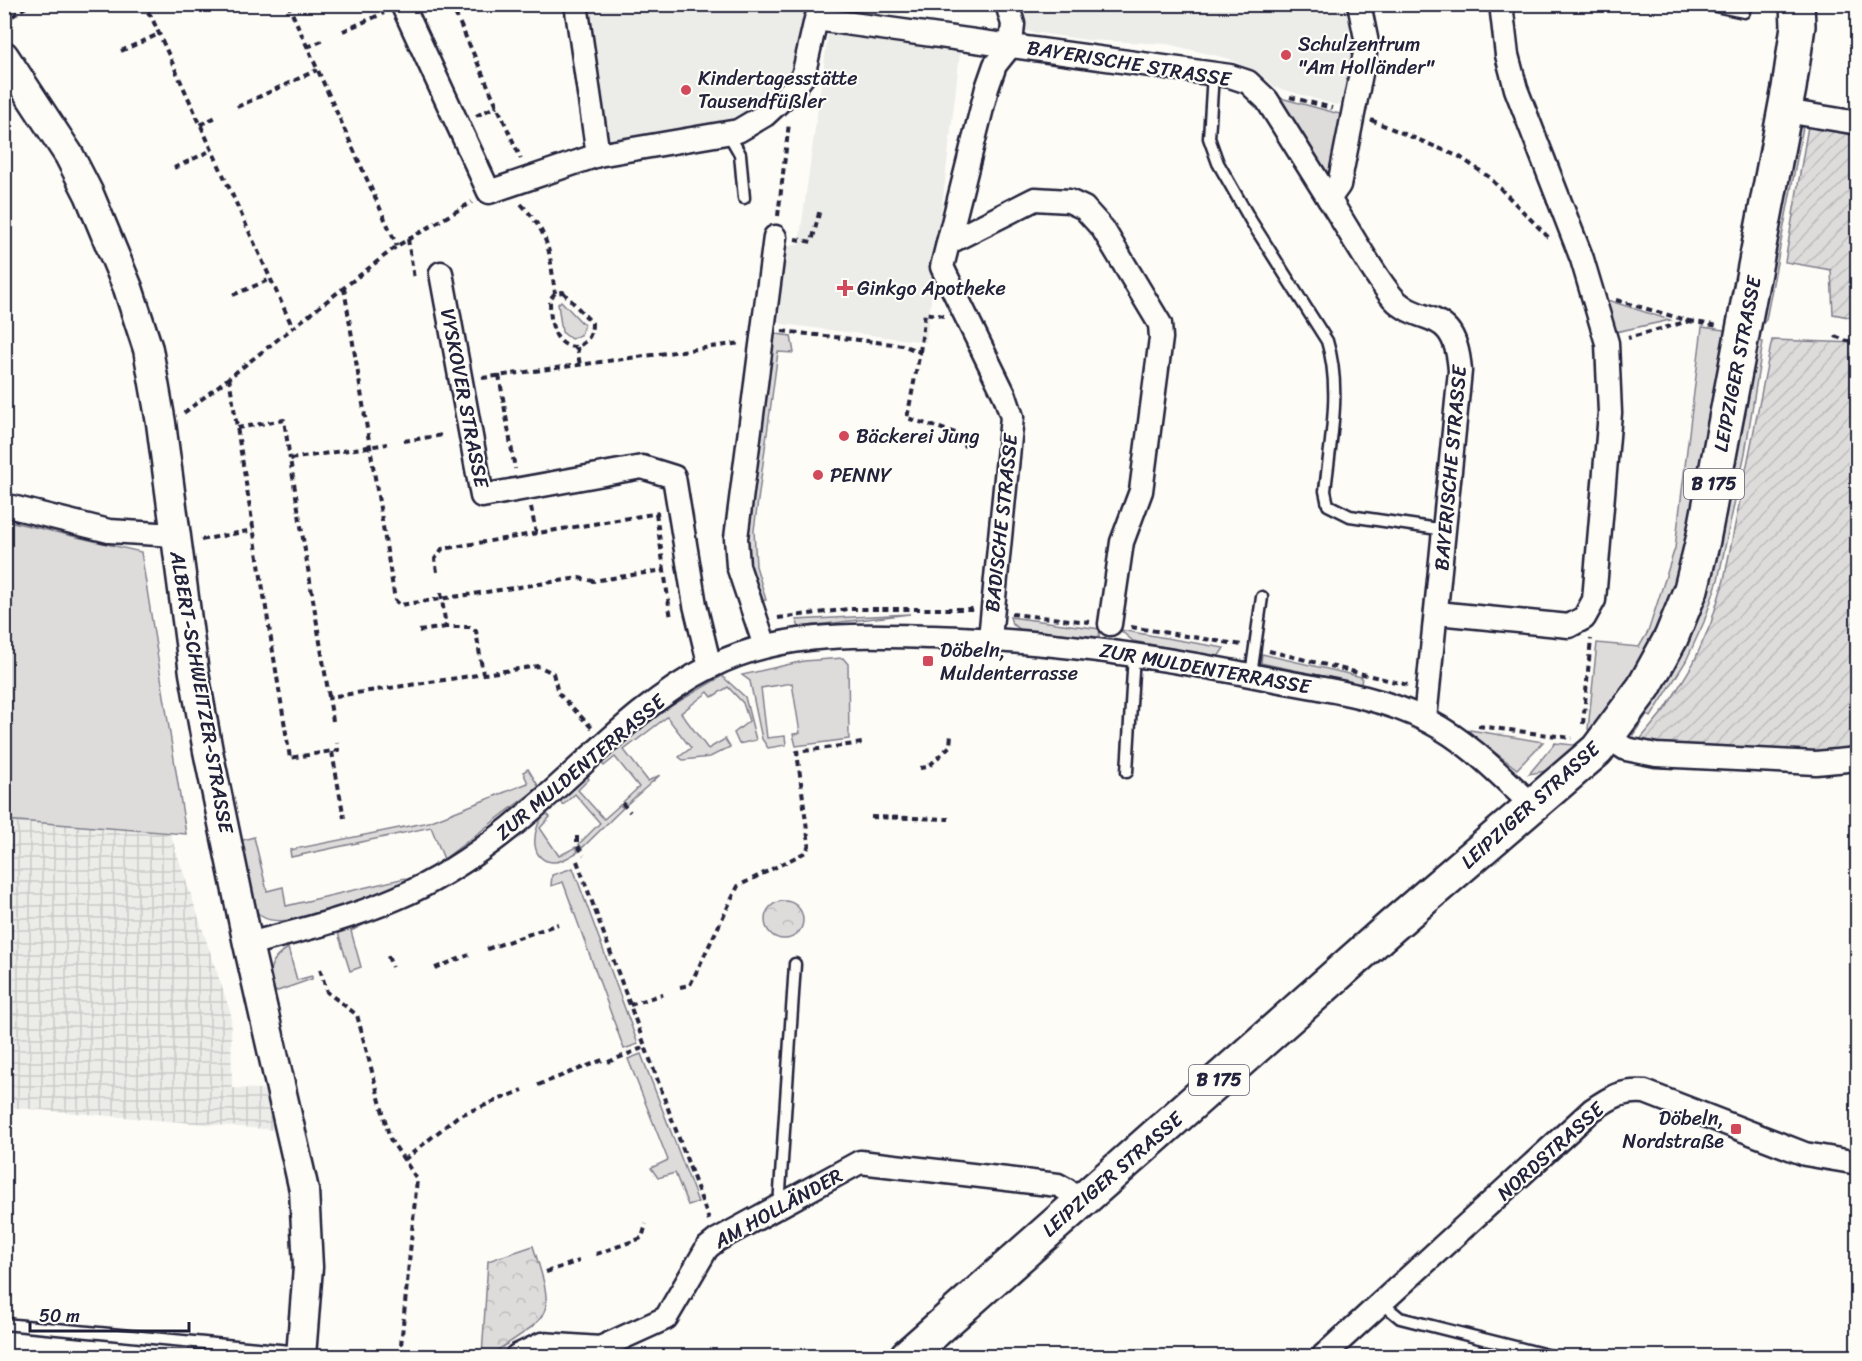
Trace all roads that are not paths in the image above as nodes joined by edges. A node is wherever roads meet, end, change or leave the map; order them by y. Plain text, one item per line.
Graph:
1 (576, 4) edge
2 (1007, 4) edge
3 (1359, 4) edge
4 (1500, 4) edge
5 (1706, 4) edge
6 (1797, 4) edge
7 (393, 9) edge
8 (1744, 12) dead end
9 (1011, 45) junction
10 (4, 56) edge
11 (1213, 74) junction
12 (1785, 111) junction
13 (1857, 123) edge
14 (728, 132) junction
15 (598, 155) junction
16 (744, 198) dead end
17 (1329, 199) junction
18 (786, 238) road end
19 (948, 243) junction
20 (441, 273) dead end
21 (4, 506) edge
22 (1445, 530) junction
23 (176, 540) junction
24 (1262, 597) dead end
25 (1437, 613) junction
26 (1108, 637) junction
27 (990, 638) junction
28 (765, 646) junction
29 (1134, 654) junction
30 (710, 667) junction
31 (1251, 675) junction
32 (1425, 719) junction
33 (1595, 742) junction
34 (1857, 759) edge
35 (1127, 772) dead end
36 (1532, 806) junction
37 (248, 944) junction
38 (795, 964) dead end
39 (1857, 1163) edge
40 (1079, 1203) junction
41 (779, 1206) junction
42 (1382, 1303) junction
43 (4, 1324) edge
44 (302, 1354) edge
45 (517, 1356) edge
46 (907, 1356) edge
47 (1323, 1356) edge
48 (1551, 1356) edge

1 - 15 street
2 - 9 street
3 - 17 street
4 - 25 street
5 - 8 lane
6 - 12 main road, LEIPZIGER STRASSE / B 175
7 - 15 street
9 - 11 street, BAYERISCHE STRASSE
9 - 14 street
9 - 19 street, BADISCHE STRASSE
10 - 23 street, ALBERT-SCHWEITZER-STRASSE
11 - 17 street, BAYERISCHE STRASSE
11 - 22 lane
12 - 13 street
12 - 33 main road, LEIPZIGER STRASSE / B 175
14 - 15 street
14 - 16 lane
17 - 22 street, BAYERISCHE STRASSE
18 - 28 street
19 - 26 street
19 - 27 street, BADISCHE STRASSE
20 - 30 street, VYSKOVER STRASSE
21 - 23 street
22 - 25 street, BAYERISCHE STRASSE
23 - 37 street, ALBERT-SCHWEITZER-STRASSE
24 - 31 lane
25 - 32 street, BAYERISCHE STRASSE
26 - 27 street, ZUR MULDENTERRASSE
26 - 29 street, ZUR MULDENTERRASSE
27 - 28 street, ZUR MULDENTERRASSE
28 - 30 street, ZUR MULDENTERRASSE
29 - 31 street, ZUR MULDENTERRASSE
29 - 35 lane
30 - 37 street, ZUR MULDENTERRASSE
31 - 32 street, ZUR MULDENTERRASSE
32 - 36 street, ZUR MULDENTERRASSE
33 - 34 street
33 - 36 main road, LEIPZIGER STRASSE / B 175
36 - 40 main road, LEIPZIGER STRASSE / B 175
37 - 44 street, ALBERT-SCHWEITZER-STRASSE
38 - 41 lane
39 - 42 street, NORDSTRASSE
40 - 41 street, AM HOLLÄNDER
40 - 46 main road, LEIPZIGER STRASSE / B 175
41 - 45 street, AM HOLLÄNDER
42 - 47 street, NORDSTRASSE
42 - 48 lane
43 - 44 lane

